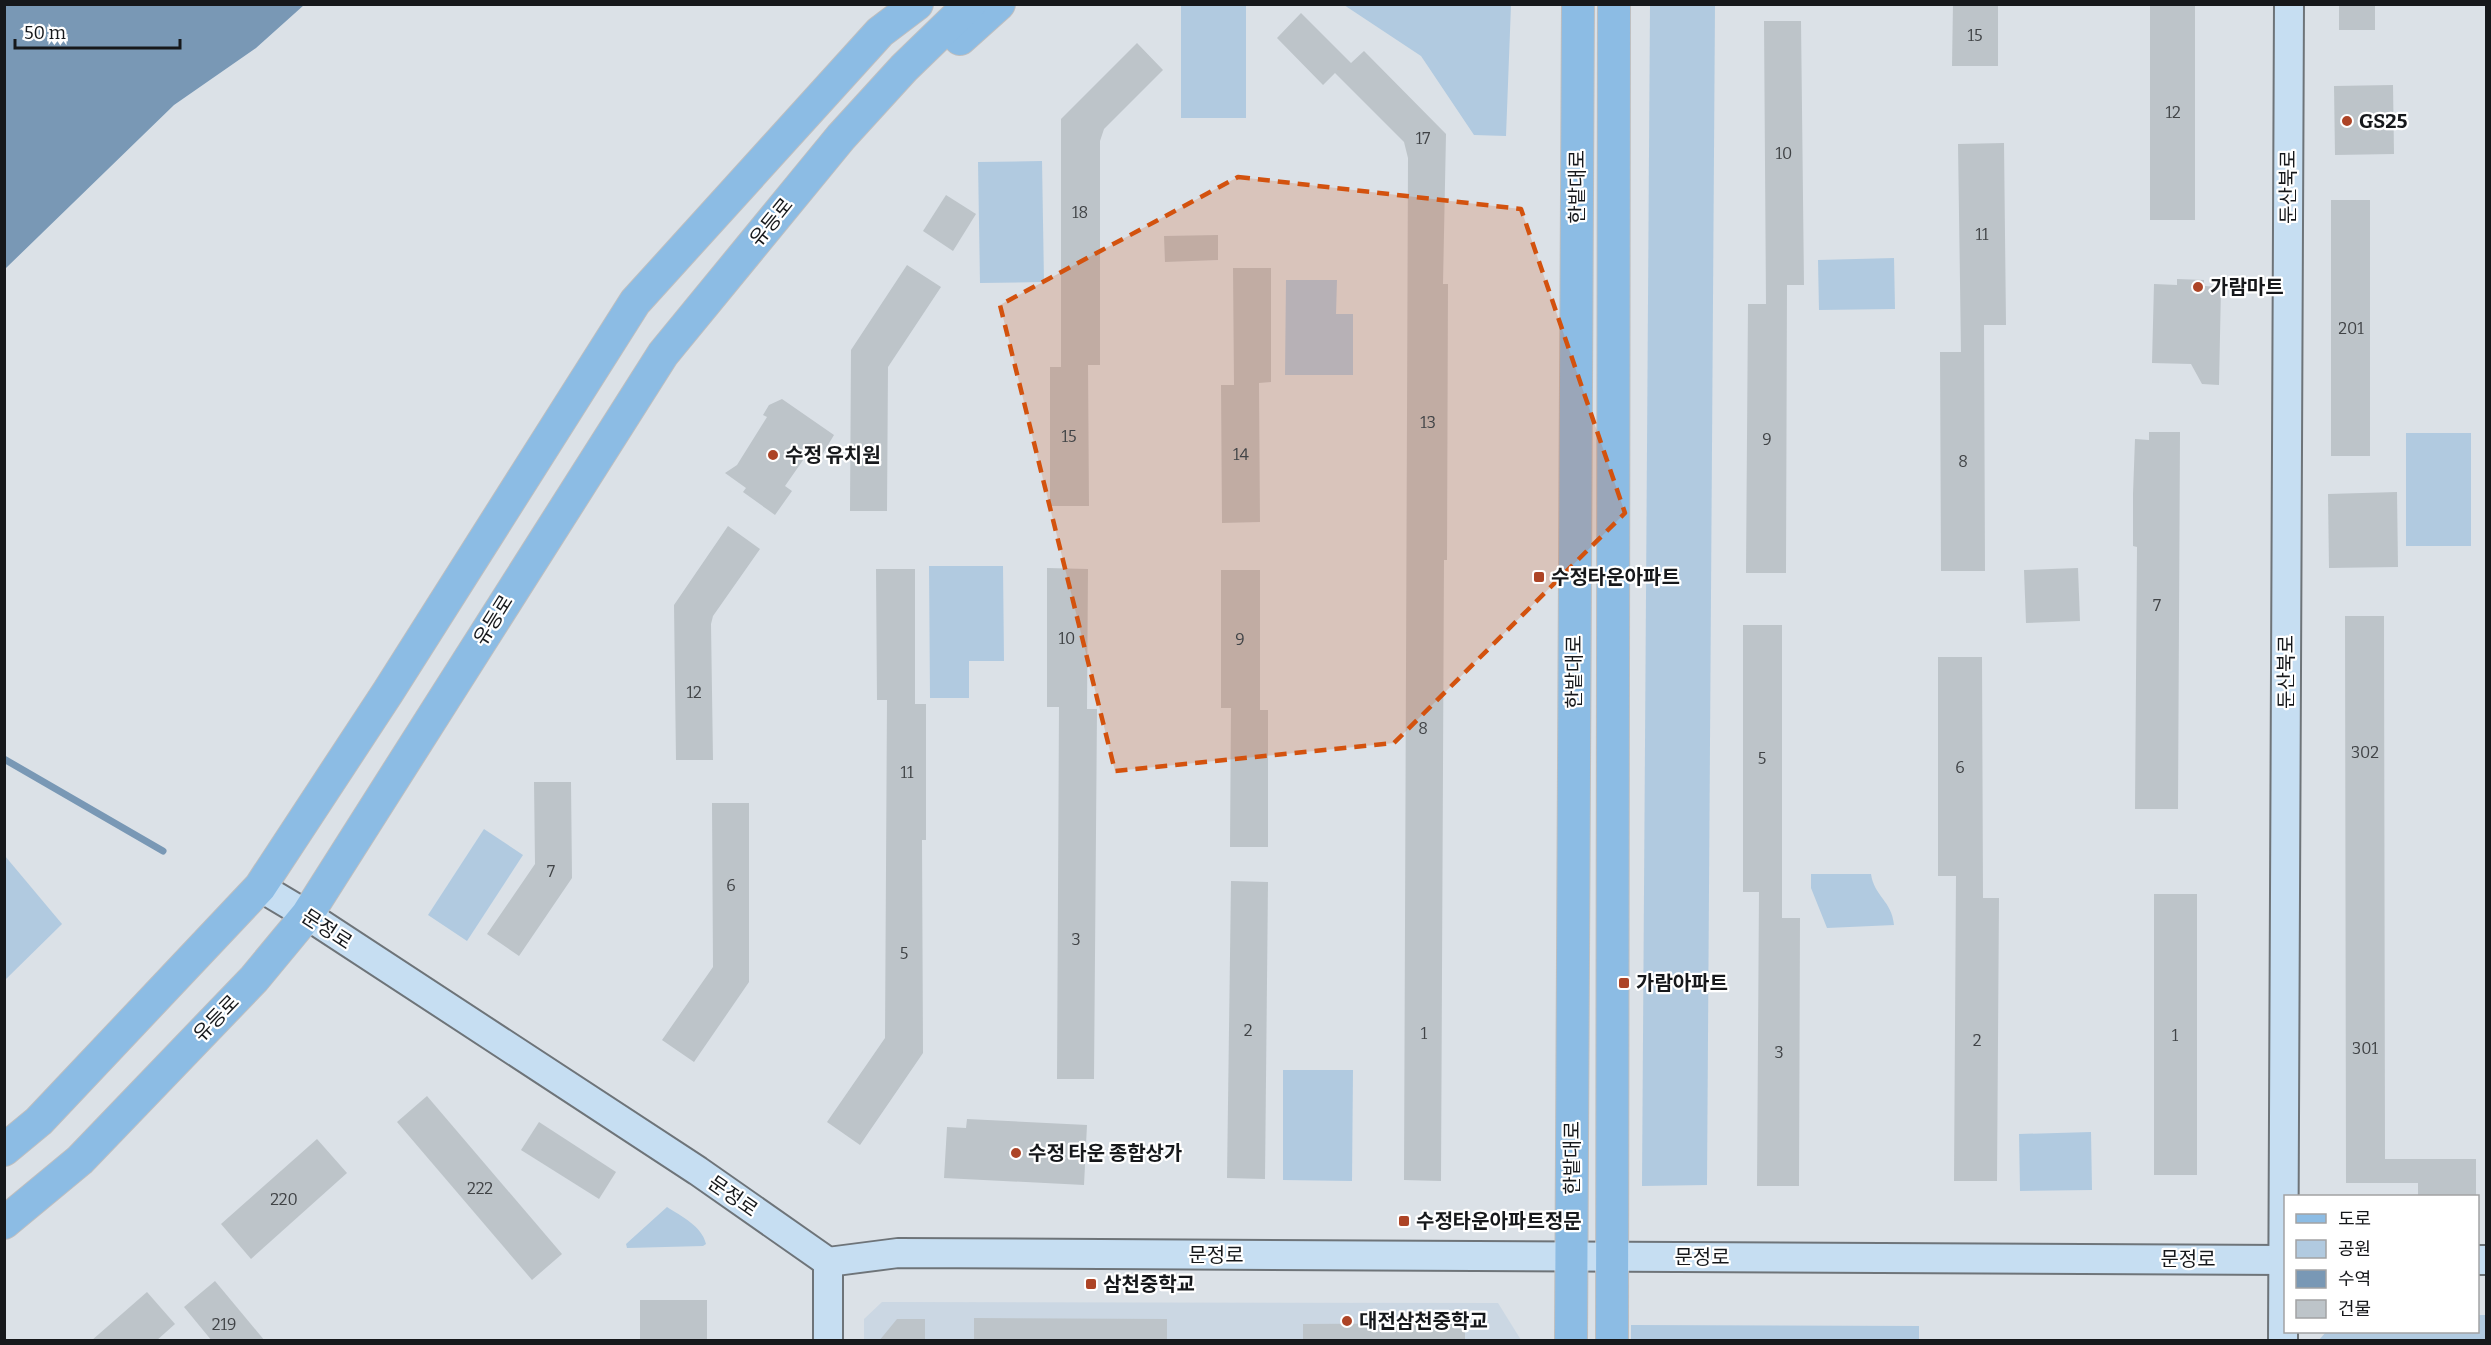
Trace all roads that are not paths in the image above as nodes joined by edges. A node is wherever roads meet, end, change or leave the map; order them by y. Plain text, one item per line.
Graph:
1 (896, 4) edge
2 (917, 4) edge
3 (970, 4) edge
4 (999, 4) edge
5 (1578, 4) edge
6 (1614, 4) edge
7 (2289, 4) edge
8 (880, 32) junction
9 (904, 68) junction
10 (260, 887) junction
11 (307, 915) junction
12 (4, 1150) edge
13 (2285, 1195) edge
14 (4, 1224) edge
15 (1571, 1256) junction
16 (1612, 1256) junction
17 (2284, 1260) edge
18 (828, 1262) junction
19 (2284, 1300) edge
20 (828, 1341) edge
21 (1571, 1341) edge
22 (1612, 1341) edge
23 (2283, 1341) edge

1 - 8 main road
2 - 8 main road
3 - 9 main road, 유등로
4 - 9 main road
5 - 15 main road, 한밭대로
6 - 16 main road, 한밭대로
7 - 13 main road, 둔산북로
8 - 10 main road
9 - 11 main road, 유등로
10 - 11 main road, 문정로
10 - 12 main road
11 - 14 main road, 유등로
11 - 18 main road, 문정로
15 - 16 main road, 문정로
15 - 18 main road, 문정로
15 - 21 main road, 한밭대로
16 - 17 main road, 문정로
16 - 22 main road, 한밭대로
18 - 20 main road
19 - 23 main road, 둔산북로

